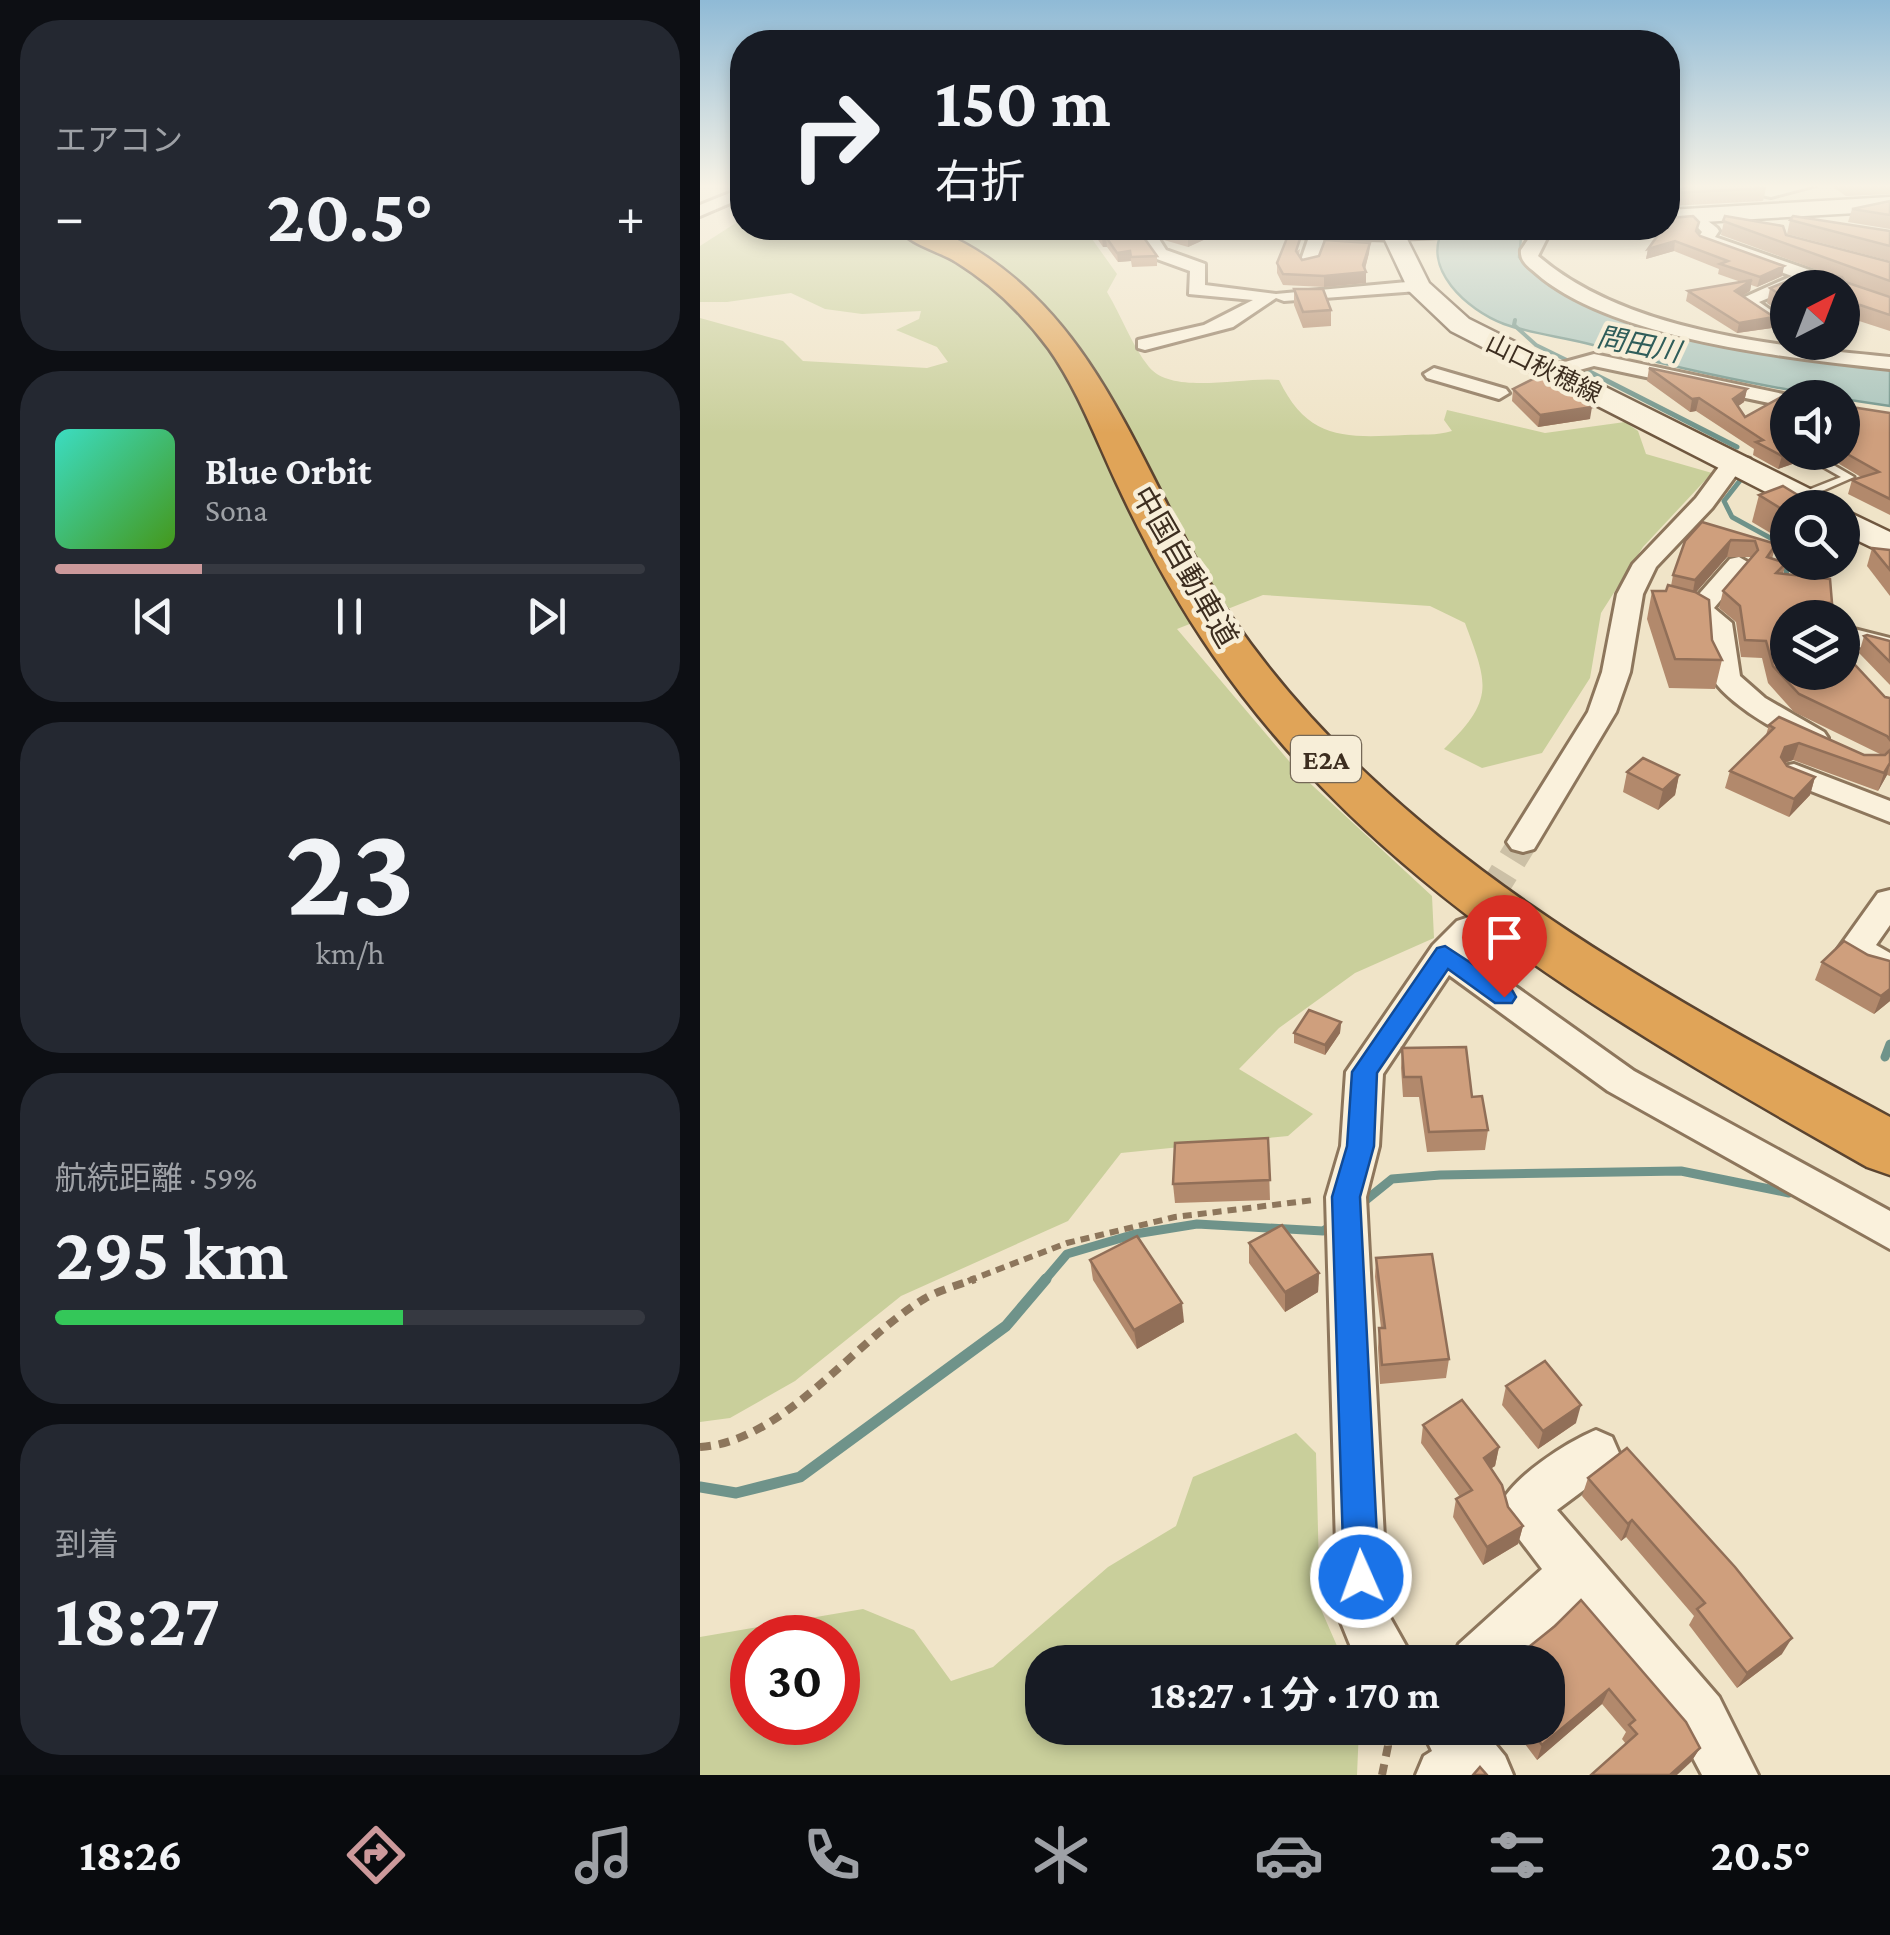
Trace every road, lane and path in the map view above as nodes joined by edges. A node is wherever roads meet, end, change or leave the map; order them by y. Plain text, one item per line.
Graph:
1 (985, 268) edge
2 (1010, 268) edge
3 (1199, 268) edge
4 (1410, 268) edge
5 (1538, 268) edge
6 (1736, 268) edge
7 (1877, 280) edge
8 (1770, 281) edge
9 (1418, 286) junction
10 (1860, 286) edge
11 (1770, 290) edge
12 (1860, 294) edge
13 (1269, 296) junction
14 (1890, 304) edge
15 (1770, 316) edge
16 (1145, 344) dead end
17 (1890, 363) edge
18 (1557, 365) junction
19 (1434, 374) dead end
20 (1483, 389) junction
21 (1770, 397) edge
22 (1448, 399) dead end
23 (1742, 464) junction
24 (1835, 470) edge
25 (1790, 490) edge
26 (1830, 490) edge
27 (1860, 529) edge
28 (1889, 544) edge
29 (1739, 564) dead end
30 (1630, 594) junction
31 (1699, 610) junction
32 (1860, 639) edge
33 (1890, 648) edge
34 (1841, 750) edge
35 (1794, 773) edge
36 (1890, 812) edge
37 (1523, 842) tunnel mouth
38 (1890, 901) edge
39 (1890, 968) edge
40 (1890, 1106) edge
41 (1890, 1148) edge
42 (1346, 1197) junction
43 (1890, 1231) edge
44 (700, 1447) edge
45 (1596, 1452) dead end
46 (1576, 1572) junction
47 (1376, 1645) edge
48 (1496, 1645) edge
49 (1388, 1745) edge
50 (1382, 1775) edge
51 (1731, 1775) edge

1 - 41 highway, 中国自動車道 / E2A
2 - 40 highway, 中国自動車道 / E2A
3 - 13 street
4 - 9 main road, 山口秋穂線
5 - 17 street
6 - 8 street
7 - 10 street
9 - 13 street
9 - 18 main road, 山口秋穂線
11 - 15 street
12 - 14 street
13 - 16 street
18 - 20 street
18 - 21 street
18 - 23 main road, 山口秋穂線
19 - 20 street
20 - 22 street
23 - 25 main road, 山口秋穂線
23 - 30 street
24 - 26 lane
27 - 28 main road
29 - 31 street
30 - 31 street
30 - 37 street
31 - 34 street
32 - 33 street
35 - 36 street
38 - 39 street
42 - 43 street
42 - 44 path
42 - 47 street
45 - 46 street
46 - 48 street
46 - 51 street
49 - 50 path

